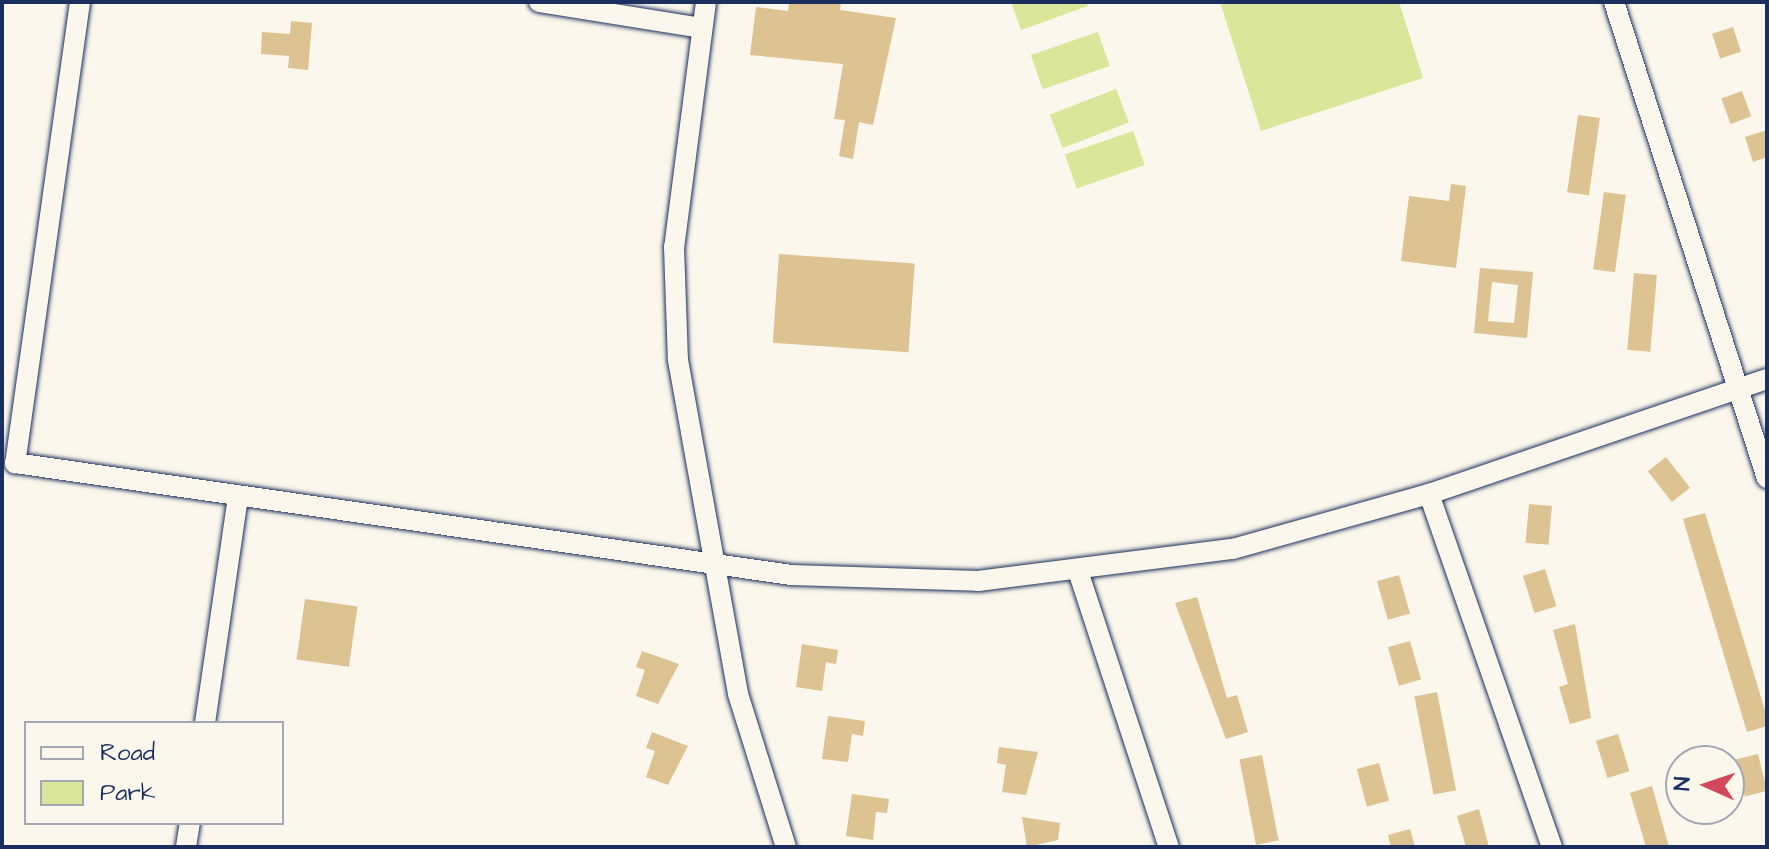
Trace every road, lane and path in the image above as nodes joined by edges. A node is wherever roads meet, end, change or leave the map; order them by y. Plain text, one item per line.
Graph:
1 (80, 2) edge
2 (539, 2) edge
3 (706, 2) edge
4 (1614, 2) edge
5 (702, 28) junction
6 (1767, 379) edge
7 (1737, 389) junction
8 (1767, 478) edge
9 (1429, 494) junction
10 (238, 497) junction
11 (712, 564) junction
12 (1079, 574) junction
13 (205, 721) edge
14 (190, 825) edge
15 (186, 847) edge
16 (786, 847) edge
17 (1169, 847) edge
18 (1552, 847) edge

1 - 10 street
2 - 5 street
3 - 5 street
4 - 7 street
5 - 11 street
6 - 7 street
7 - 8 street
7 - 9 street
9 - 12 street
9 - 18 street
10 - 11 street
10 - 13 street
11 - 12 street
11 - 16 street
12 - 17 street
14 - 15 street

